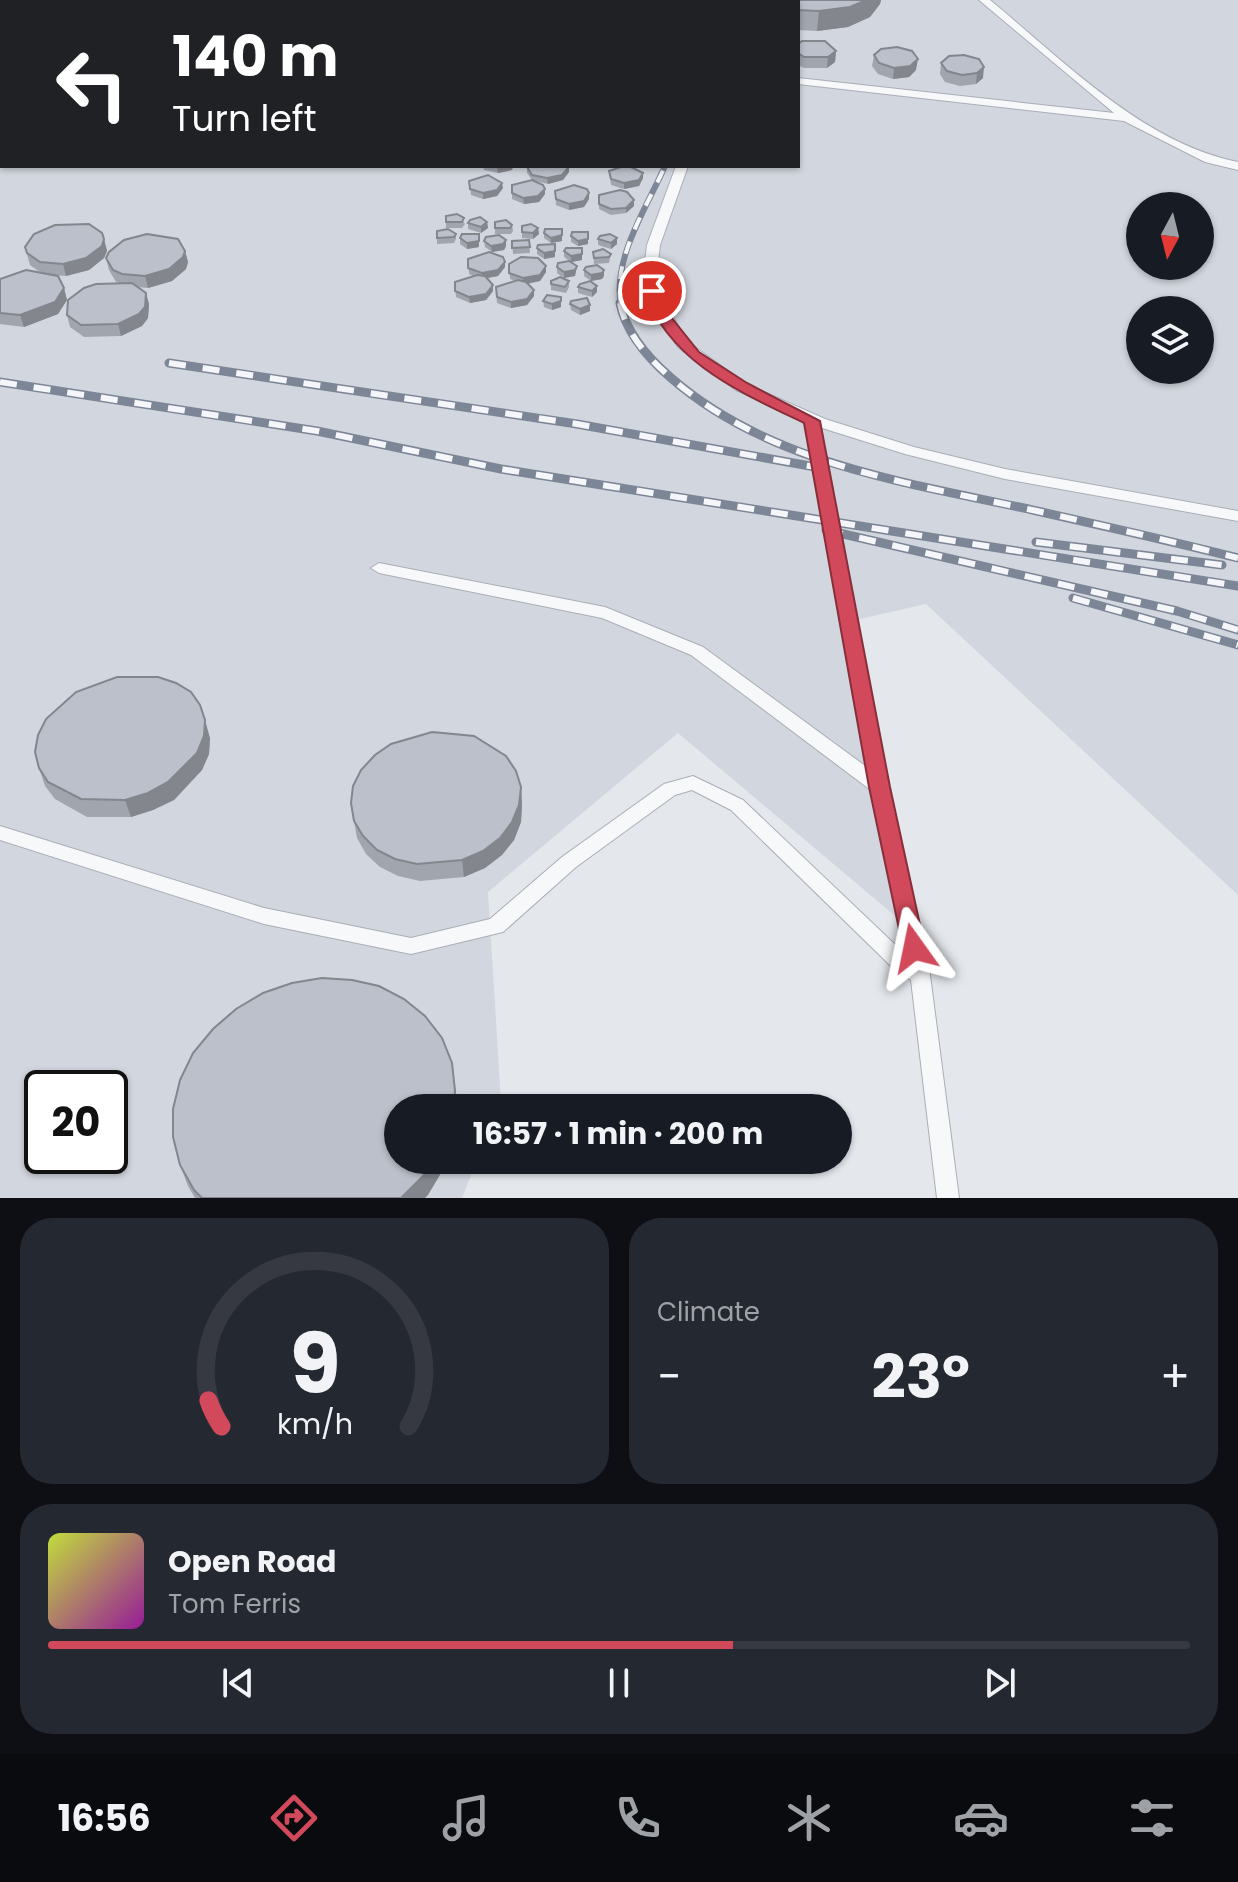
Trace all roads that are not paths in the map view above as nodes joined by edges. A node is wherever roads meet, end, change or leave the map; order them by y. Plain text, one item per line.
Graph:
1 (984, 0) edge
2 (800, 81) edge
3 (1127, 118) junction
4 (1238, 166) edge
5 (681, 168) edge
6 (811, 421) junction
7 (1238, 516) edge
8 (379, 568) dead end
9 (880, 787) junction
10 (0, 833) edge
11 (920, 975) junction
12 (948, 1198) edge

1 - 3 lane
2 - 3 lane
3 - 4 lane
5 - 6 lane
6 - 7 lane
6 - 9 lane
8 - 9 lane
9 - 11 lane
10 - 11 lane
11 - 12 lane

